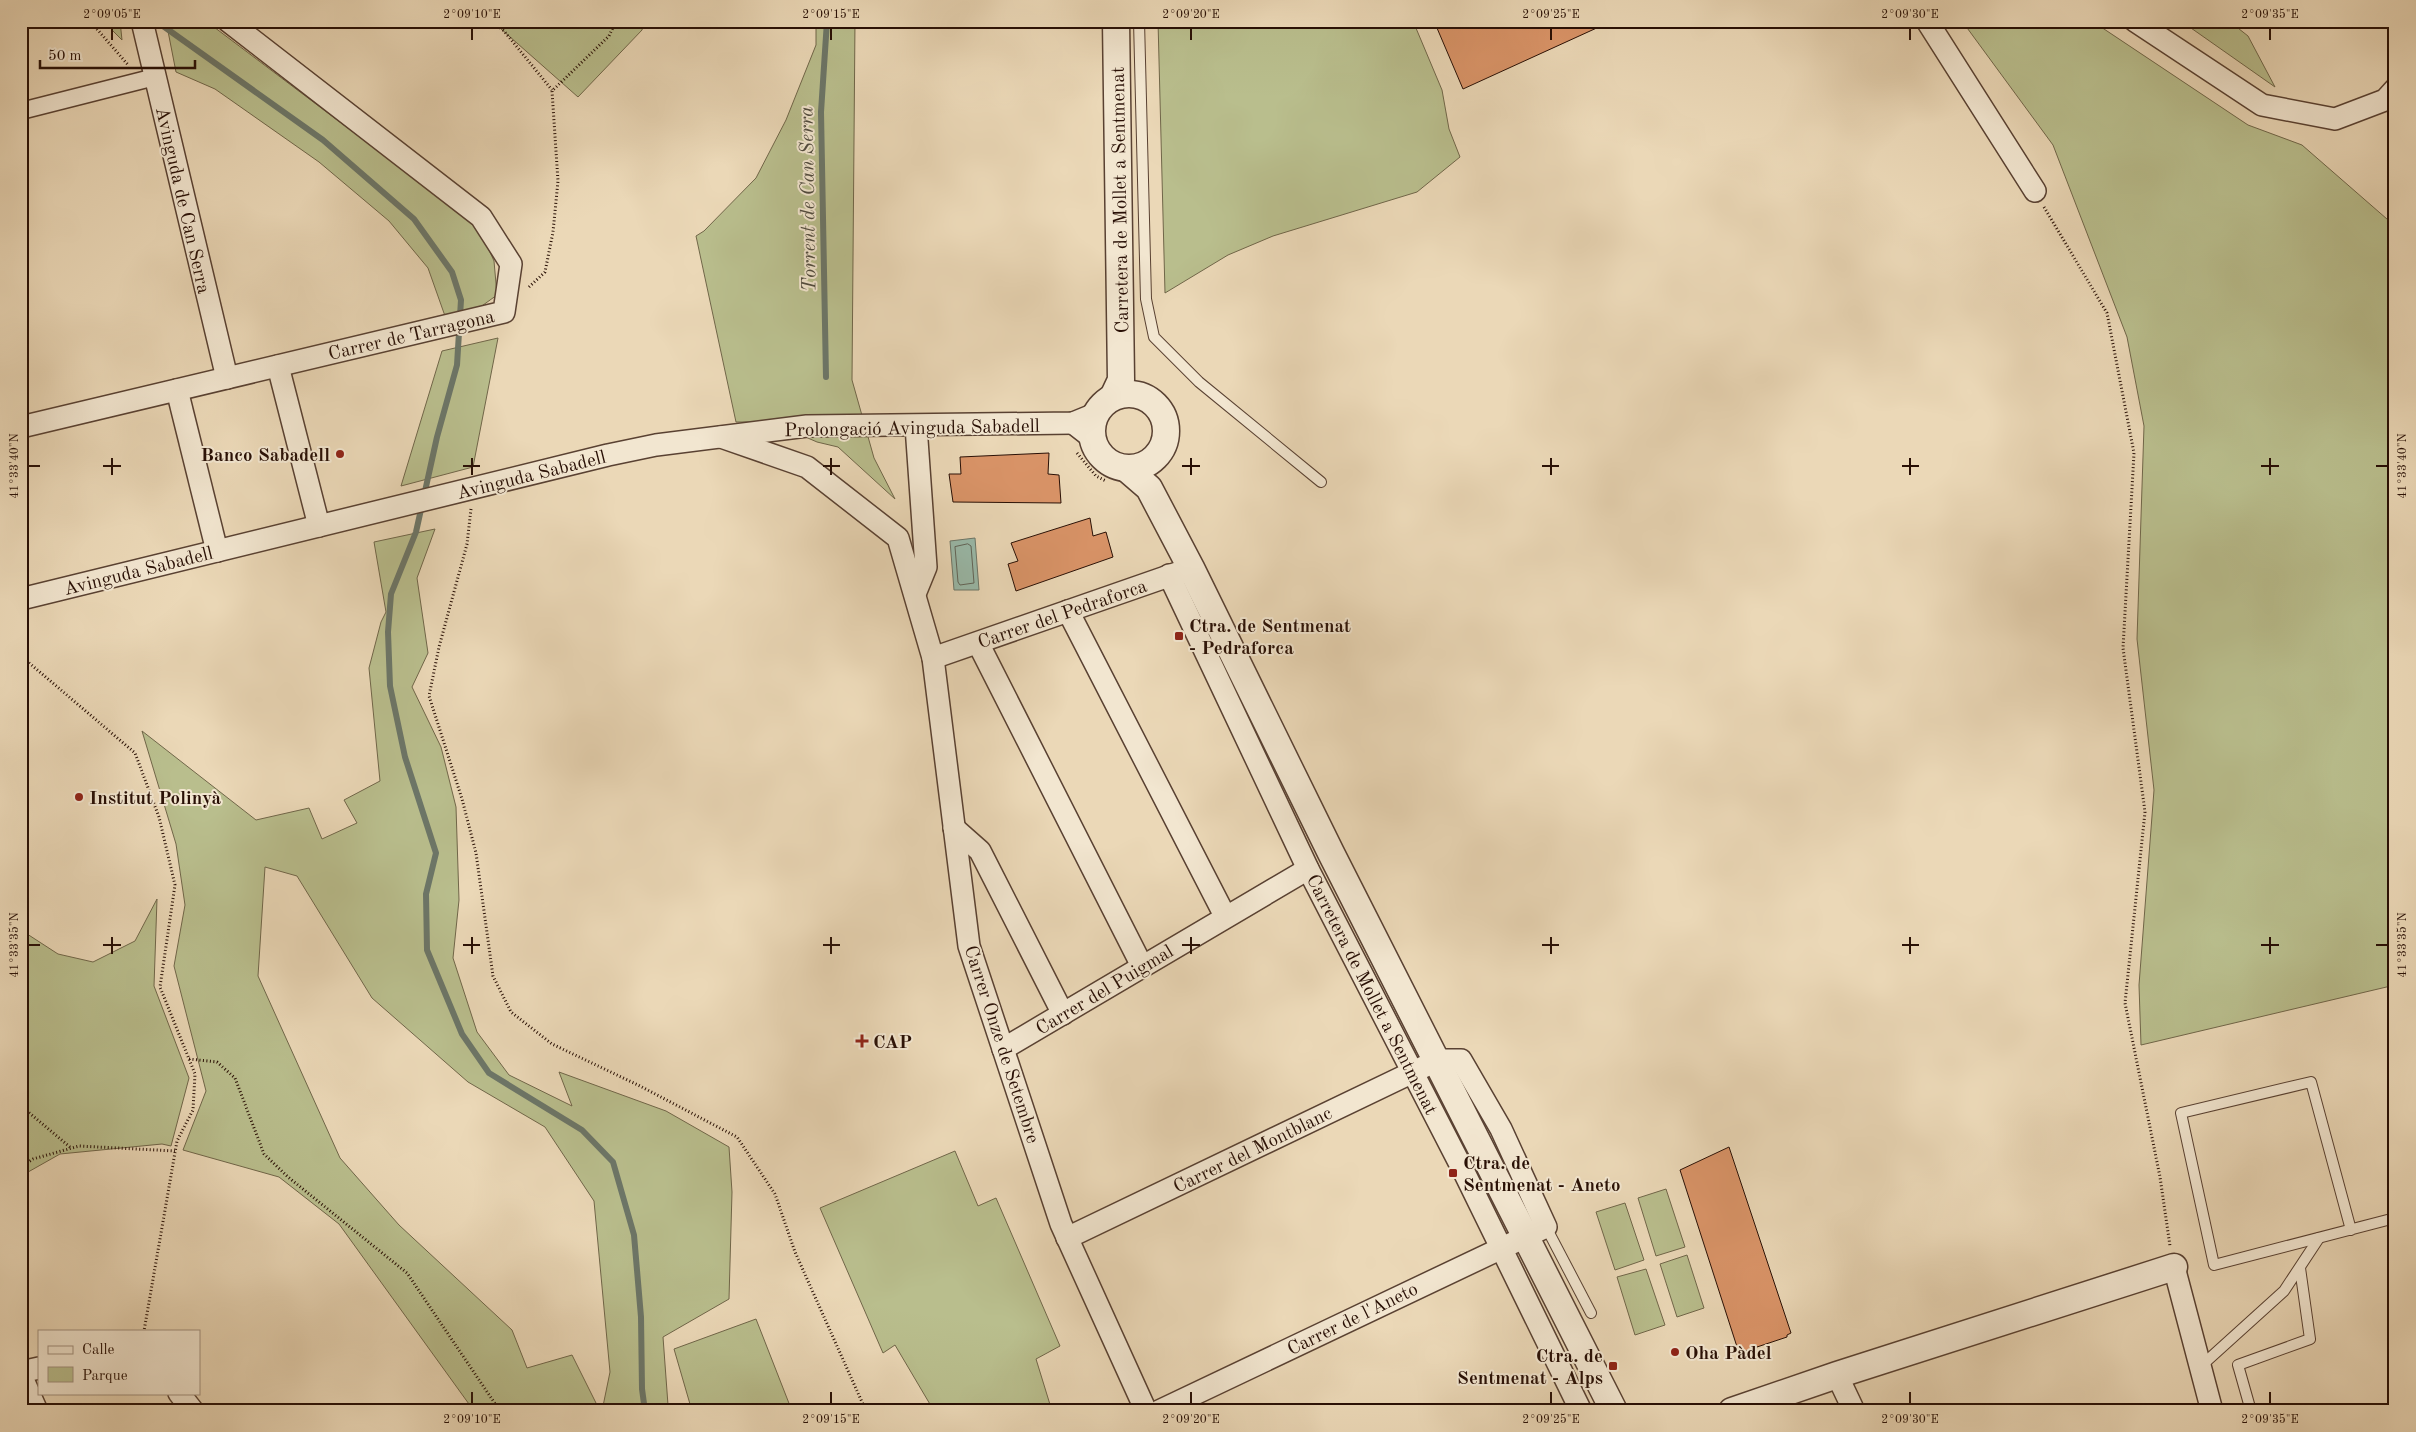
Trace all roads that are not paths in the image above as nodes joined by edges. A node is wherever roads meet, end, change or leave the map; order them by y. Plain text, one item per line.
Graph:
1 (142, 21) edge
2 (228, 21) edge
3 (1116, 21) edge
4 (1139, 21) edge
5 (1927, 21) edge
6 (2135, 21) edge
7 (155, 77) junction
8 (2395, 88) edge
9 (21, 111) edge
10 (2035, 191) road end
11 (278, 366) junction
12 (227, 378) junction
13 (177, 390) junction
14 (1105, 407) junction
15 (916, 426) junction
16 (21, 427) edge
17 (721, 437) junction
18 (1152, 460) junction
19 (1127, 469) junction
20 (1321, 482) dead end
21 (1149, 488) junction
22 (319, 526) junction
23 (217, 551) junction
24 (1180, 572) junction
25 (914, 594) junction
26 (21, 599) edge
27 (1068, 611) junction
28 (978, 643) junction
29 (933, 658) junction
30 (954, 828) junction
31 (1308, 869) junction
32 (1225, 916) junction
33 (1142, 966) junction
34 (1063, 1014) junction
35 (1003, 1049) junction
36 (1438, 1060) junction
37 (1412, 1073) junction
38 (2395, 1218) edge
39 (2351, 1230) junction
40 (1536, 1231) junction
41 (1067, 1238) junction
42 (2319, 1238) junction
43 (1501, 1247) junction
44 (2174, 1267) joint
45 (2300, 1268) junction
46 (1591, 1313) dead end
47 (2200, 1367) junction
48 (38, 1368) edge
49 (21, 1373) edge
50 (1837, 1375) junction
51 (180, 1394) edge
52 (37, 1411) edge
53 (193, 1411) edge
54 (1146, 1411) edge
55 (1159, 1411) edge
56 (1582, 1411) edge
57 (1614, 1411) edge
58 (1732, 1411) edge
59 (1854, 1411) edge
60 (2212, 1411) edge
61 (2251, 1411) edge

1 - 7 street, Avinguda de Can Serra
2 - 11 street, Carrer de Tarragona
3 - 14 street, Carretera de Mollet a Sentmenat
4 - 20 lane
5 - 10 street
6 - 8 street
7 - 9 street
7 - 12 street, Avinguda de Can Serra
11 - 12 street, Carrer de Tarragona
11 - 22 street
12 - 13 street, Carrer de Tarragona
13 - 16 street, Carrer de Tarragona
13 - 23 street
14 - 15 street, Prolongació Avinguda Sabadell
14 - 18 street
14 - 19 street, Carretera de Mollet a Sentmenat
15 - 17 street, Prolongació Avinguda Sabadell
15 - 25 street
17 - 22 street, Avinguda Sabadell
17 - 25 street, Avinguda Sabadell
18 - 19 street
18 - 21 street
19 - 21 street, Carretera de Mollet a Sentmenat
21 - 24 street, Carretera de Mollet a Sentmenat
22 - 23 street, Avinguda Sabadell
23 - 26 street, Avinguda Sabadell
24 - 27 street, Carrer del Pedraforca
24 - 31 street, Carretera de Mollet a Sentmenat
24 - 36 street, Carretera de Mollet a Sentmenat
25 - 29 street, Avinguda Sabadell
27 - 28 street, Carrer del Pedraforca
27 - 32 street
28 - 29 street, Carrer del Pedraforca
28 - 33 street
29 - 30 street, Carrer Onze de Setembre
30 - 34 street
30 - 35 street, Carrer Onze de Setembre
31 - 32 street, Carrer del Puigmal
31 - 37 street, Carretera de Mollet a Sentmenat
32 - 33 street, Carrer del Puigmal
33 - 34 street, Carrer del Puigmal
34 - 35 street, Carrer del Puigmal
35 - 41 street, Carrer Onze de Setembre
36 - 37 street, Carrer del Montblanc
36 - 40 street, Carretera de Mollet a Sentmenat
37 - 41 street, Carrer del Montblanc
37 - 43 street, Carretera de Mollet a Sentmenat
38 - 39 lane
39 - 42 lane
39 - 42 lane
40 - 43 street, Carrer de l'Aneto
40 - 46 lane
40 - 57 street, Carretera de Mollet a Sentmenat
41 - 54 street, Carrer Onze de Setembre
42 - 45 lane
43 - 55 street, Carrer de l'Aneto
43 - 56 street, Carretera de Mollet a Sentmenat
44 - 47 street
44 - 50 street
45 - 47 lane
45 - 61 lane
47 - 60 street
48 - 49 street
49 - 52 street
50 - 58 street
50 - 59 street
51 - 53 street

